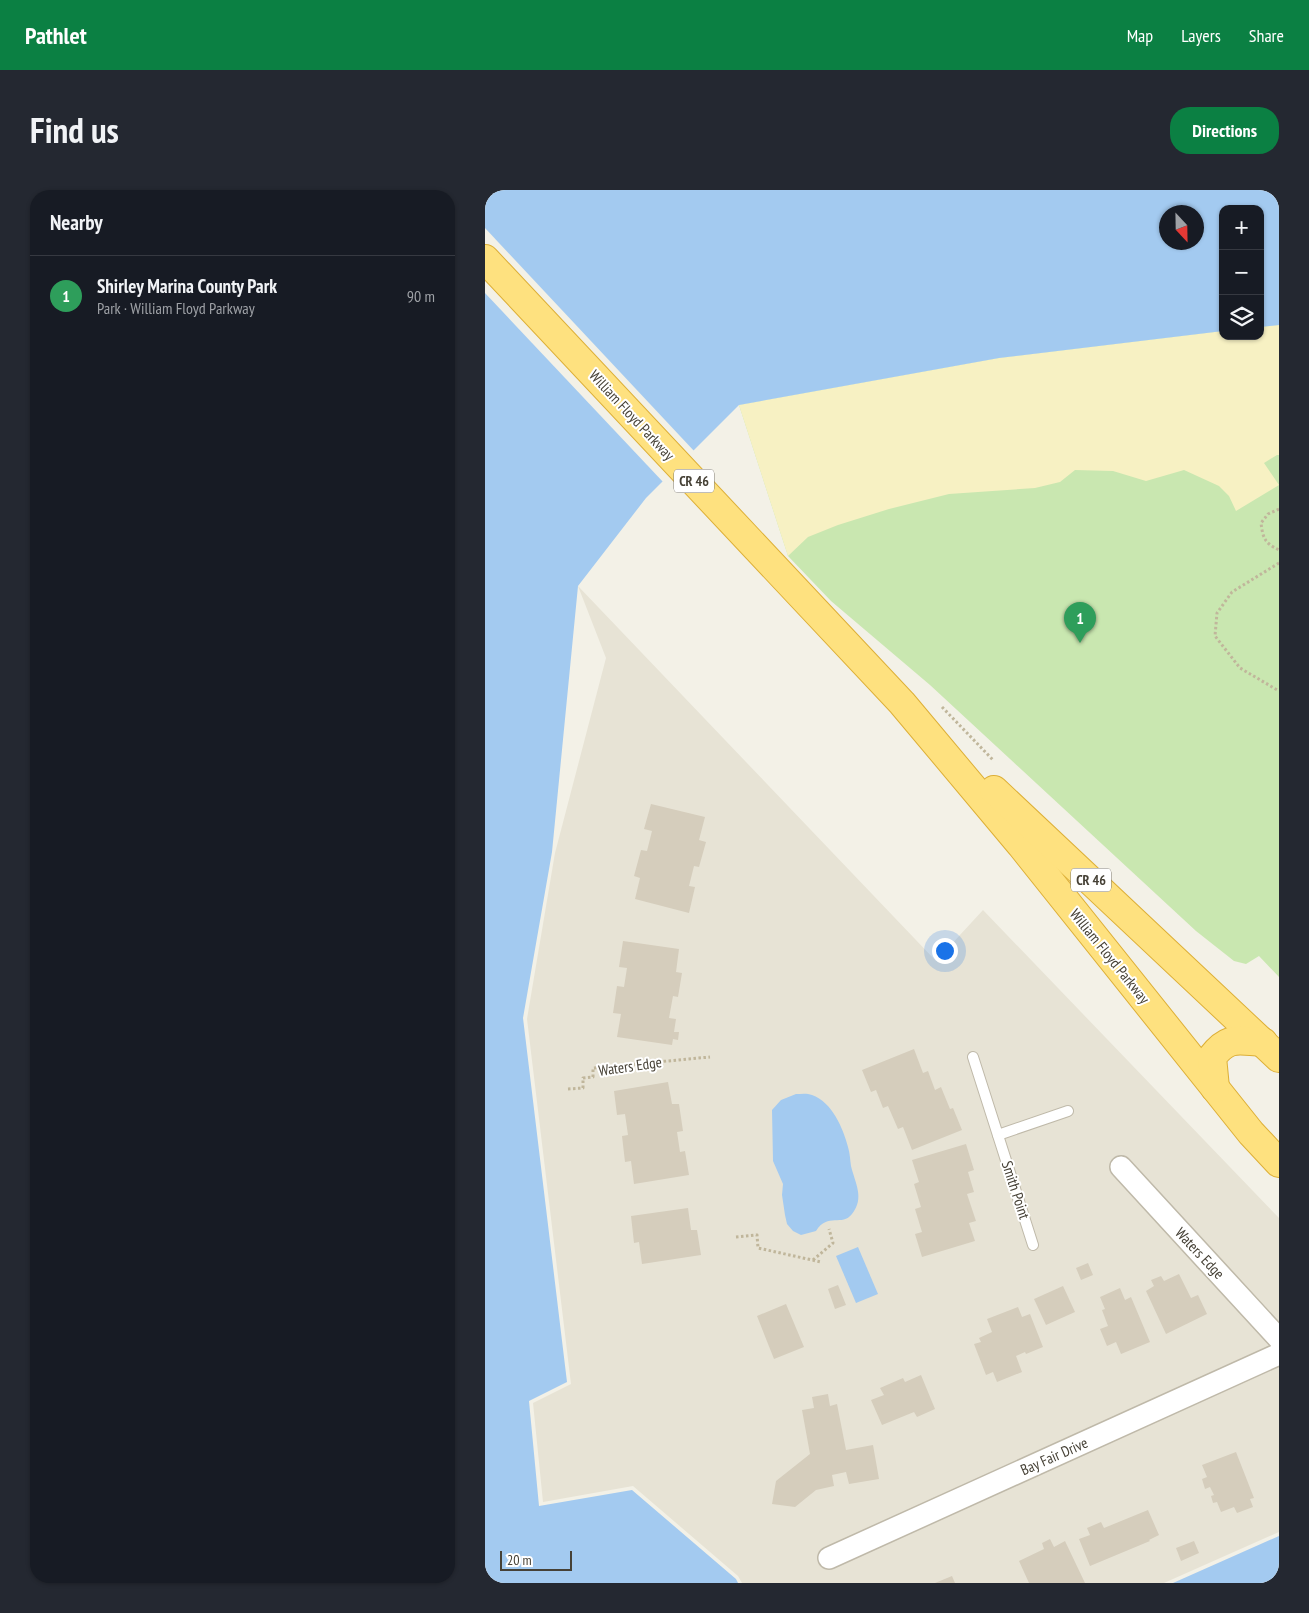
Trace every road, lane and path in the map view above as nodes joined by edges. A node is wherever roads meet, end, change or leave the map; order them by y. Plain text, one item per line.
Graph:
1 (485, 259) edge
2 (1279, 509) edge
3 (1279, 550) edge
4 (1279, 563) edge
5 (1279, 691) edge
6 (902, 703) junction
7 (1271, 1050) edge
8 (710, 1057) dead end
9 (973, 1057) dead end
10 (1215, 1088) junction
11 (568, 1089) dead end
12 (1068, 1111) dead end
13 (998, 1135) junction
14 (1279, 1164) edge
15 (1121, 1168) dead end
16 (829, 1229) dead end
17 (736, 1238) dead end
18 (1033, 1244) dead end
19 (813, 1260) junction
20 (821, 1262) dead end
21 (1279, 1339) edge
22 (1279, 1354) edge
23 (829, 1558) dead end

1 - 6 highway, William Floyd Parkway / CR 46
2 - 3 path
4 - 5 path
6 - 7 highway, William Floyd Parkway / CR 46
6 - 10 highway, William Floyd Parkway / CR 46
7 - 10 highway
8 - 11 path, Waters Edge
9 - 13 lane, Smith Point
10 - 14 highway, William Floyd Parkway / CR 46
12 - 13 lane
13 - 18 lane, Smith Point
15 - 21 street, Waters Edge
16 - 19 path
17 - 19 path
19 - 20 path
22 - 23 street, Bay Fair Drive

